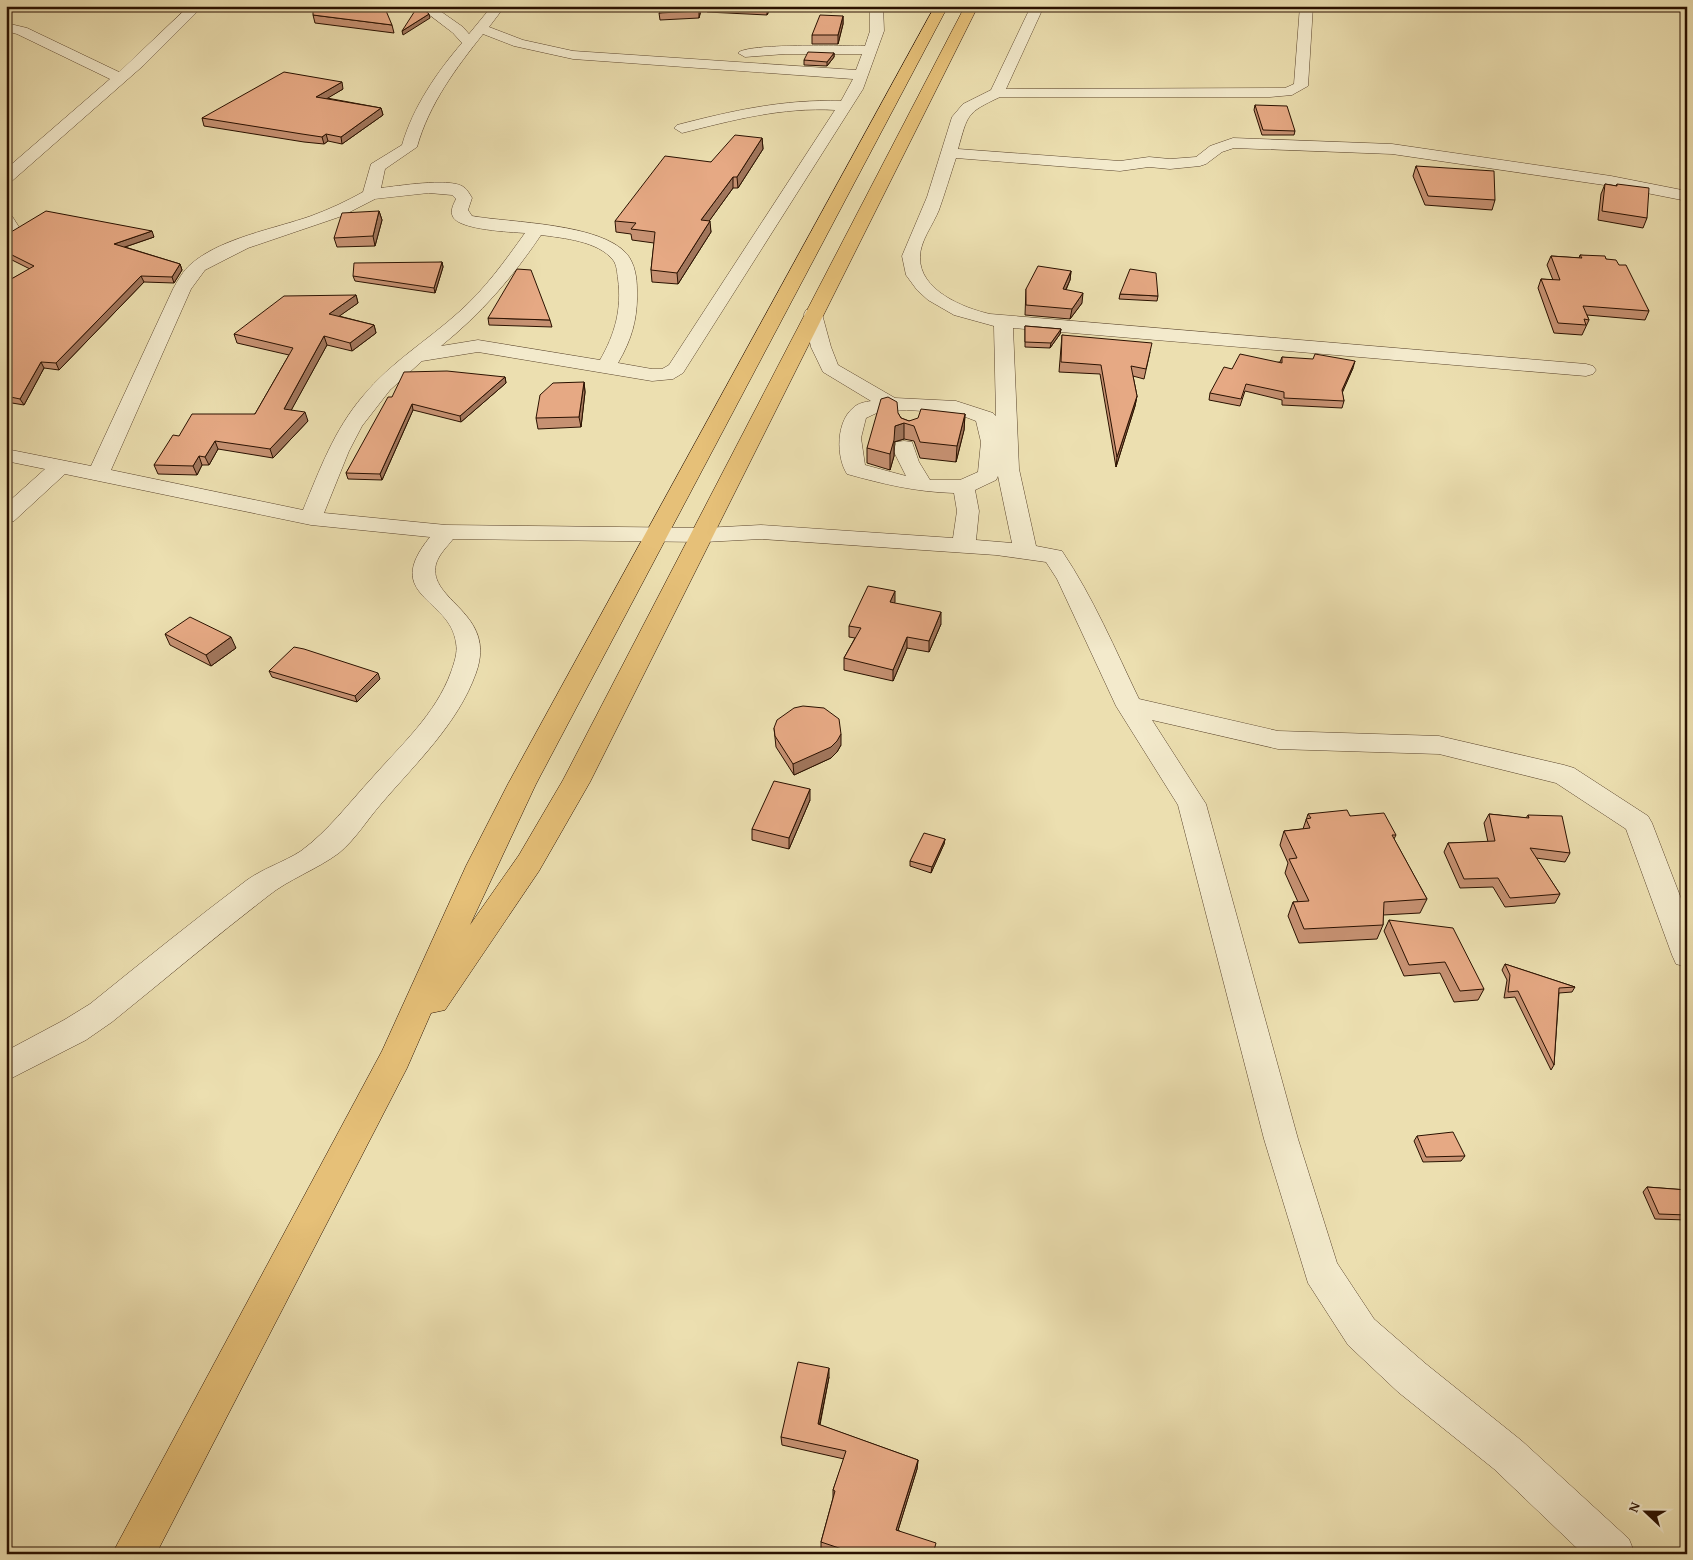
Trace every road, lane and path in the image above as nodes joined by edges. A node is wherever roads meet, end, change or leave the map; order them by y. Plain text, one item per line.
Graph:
1 (197, 6) edge
2 (424, 6) edge
3 (499, 6) edge
4 (876, 6) edge
5 (942, 6) edge
6 (972, 6) edge
7 (1038, 6) edge
8 (1307, 6) edge
9 (6, 27) edge
10 (481, 28) junction
11 (469, 43) junction
12 (871, 50) junction
13 (728, 51) dead end
14 (860, 75) junction
15 (119, 78) junction
16 (996, 93) junction
17 (844, 106) junction
18 (682, 128) dead end
19 (948, 153) junction
20 (6, 178) edge
21 (371, 194) junction
22 (1687, 196) edge
23 (6, 220) edge
24 (6, 230) edge
25 (536, 230) junction
26 (813, 314) junction
27 (1003, 322) junction
28 (413, 357) junction
29 (606, 368) junction
30 (1586, 370) dead end
31 (891, 404) junction
32 (910, 420) edge
33 (904, 447) dead end
34 (6, 455) edge
35 (60, 467) junction
36 (98, 475) junction
37 (924, 486) junction
38 (964, 487) junction
39 (6, 516) edge
40 (311, 518) junction
41 (446, 532) junction
42 (658, 534) junction
43 (704, 535) junction
44 (964, 546) junction
45 (1025, 551) junction
46 (1129, 706) junction
47 (1687, 955) edge
48 (395, 1058) junction
49 (6, 1067) edge
50 (133, 1554) edge
51 (1614, 1554) edge

1 - 15 street
2 - 11 street
3 - 10 street
4 - 12 street
5 - 42 main road
6 - 26 main road
7 - 16 street
8 - 16 street
9 - 15 street
10 - 11 street
10 - 14 street
11 - 21 street
12 - 13 street
12 - 14 street
14 - 17 street
15 - 20 street
16 - 19 street
17 - 18 street
17 - 29 street
19 - 22 street
19 - 27 street
21 - 25 street
21 - 36 street
23 - 24 street
25 - 28 street
25 - 29 street
26 - 31 street
26 - 43 main road
27 - 30 street
27 - 45 street
28 - 29 street
28 - 40 street
31 - 32 street
31 - 37 street
31 - 38 street
33 - 37 street
34 - 35 street
35 - 36 street
35 - 39 street
36 - 40 street
37 - 38 street
38 - 44 street
40 - 41 street
41 - 42 street
41 - 49 street
42 - 43 street
42 - 48 main road
43 - 44 street
43 - 48 main road
44 - 45 street
45 - 46 street
46 - 47 street
46 - 51 street
48 - 50 main road

